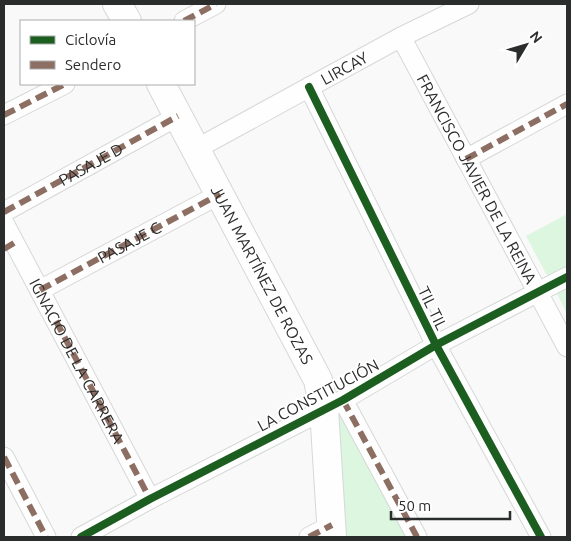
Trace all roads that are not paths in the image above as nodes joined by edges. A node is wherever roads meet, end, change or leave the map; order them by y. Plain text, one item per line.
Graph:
1 (117, 4) edge
2 (216, 4) edge
3 (469, 4) edge
4 (126, 20) edge
5 (186, 20) edge
6 (401, 37) junction
7 (63, 85) edge
8 (162, 85) edge
9 (309, 87) junction
10 (567, 104) edge
11 (4, 115) edge
12 (178, 116) junction
13 (196, 149) junction
14 (466, 159) junction
15 (220, 194) junction
16 (4, 212) edge
17 (4, 223) edge
18 (9, 246) edge
19 (567, 277) edge
20 (40, 290) junction
21 (538, 292) junction
22 (436, 345) junction
23 (567, 347) edge
24 (334, 404) junction
25 (4, 456) edge
26 (150, 499) junction
27 (324, 533) edge
28 (46, 537) edge
29 (81, 537) edge
30 (417, 537) edge
31 (541, 537) edge

1 - 4 street
2 - 5 street
3 - 6 street, LIRCAY
6 - 9 street, LIRCAY
6 - 14 street, FRANCISCO JAVIER DE LA REINA
7 - 11 street
8 - 12 street, JUAN MARTÍNEZ DE ROZAS
9 - 13 street, LIRCAY
9 - 22 street, TIL TIL
10 - 14 street
12 - 13 street, JUAN MARTÍNEZ DE ROZAS
12 - 16 street, PASAJE D
13 - 15 street, JUAN MARTÍNEZ DE ROZAS
14 - 21 street, FRANCISCO JAVIER DE LA REINA
15 - 20 street, PASAJE C
15 - 24 street, JUAN MARTÍNEZ DE ROZAS
17 - 18 street, IGNACIO DE LA CARRERA
18 - 20 street, IGNACIO DE LA CARRERA
19 - 21 street, LA CONSTITUCIÓN
20 - 26 street, IGNACIO DE LA CARRERA
21 - 22 street, LA CONSTITUCIÓN
21 - 23 street, FRANCISCO JAVIER DE LA REINA
22 - 24 street, LA CONSTITUCIÓN
22 - 31 street, TIL TIL
24 - 26 street, LA CONSTITUCIÓN
24 - 27 street, JUAN MARTÍNEZ DE ROZAS
24 - 30 street
25 - 28 street
26 - 29 street, LA CONSTITUCIÓN

